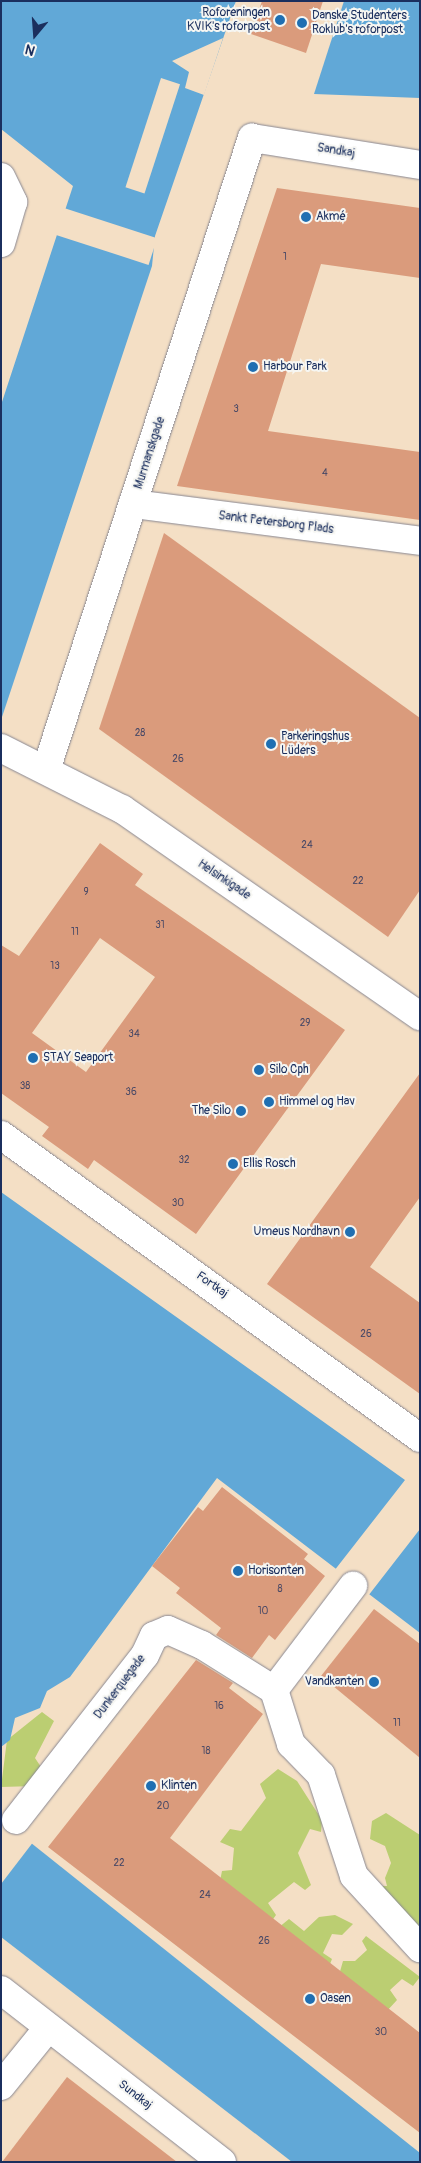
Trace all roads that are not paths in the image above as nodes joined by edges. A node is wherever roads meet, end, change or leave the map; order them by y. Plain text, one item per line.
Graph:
1 (252, 138) joint
2 (420, 165) edge
3 (1, 178) edge
4 (1, 243) edge
5 (133, 504) junction
6 (420, 541) edge
7 (12, 751) edge
8 (47, 767) junction
9 (420, 1016) edge
10 (1, 1135) edge
11 (420, 1438) edge
12 (352, 1586) dead end
13 (274, 1690) junction
14 (16, 1820) dead end
15 (420, 1948) edge
16 (1, 1990) edge
17 (48, 2028) junction
18 (1, 2086) edge
19 (222, 2162) edge

1 - 2 street, Sandkaj
1 - 5 street, Murmanskgade
3 - 4 street
5 - 6 street, Sankt Petersborg Plads
5 - 8 street, Murmanskgade
7 - 8 street, Helsinkigade
8 - 9 street, Helsinkigade
10 - 11 street, Fortkaj
12 - 13 street
13 - 14 street, Dunkerquegade
13 - 15 street
16 - 17 street, Sundkaj
17 - 18 street
17 - 19 street, Sundkaj

